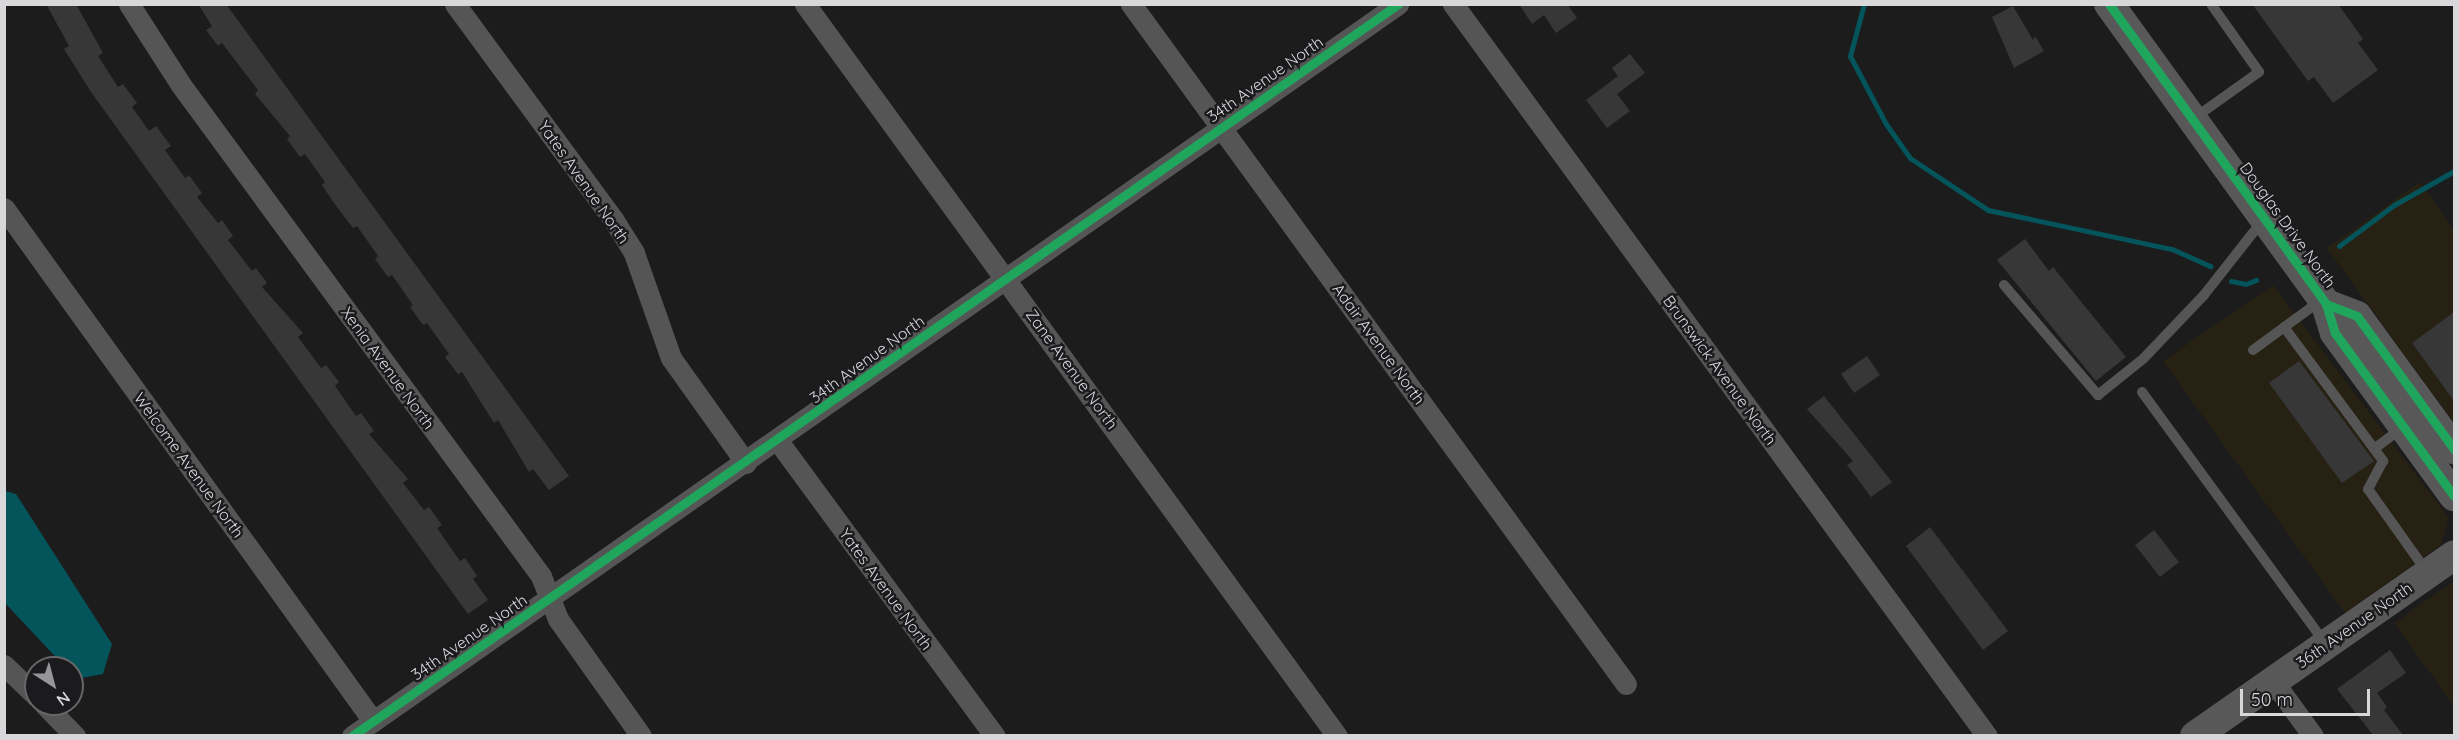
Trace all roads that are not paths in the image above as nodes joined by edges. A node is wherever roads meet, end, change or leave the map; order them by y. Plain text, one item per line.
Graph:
1 (129, 4) edge
2 (455, 4) edge
3 (805, 4) edge
4 (1131, 4) edge
5 (1398, 4) edge
6 (1453, 4) edge
7 (2109, 4) edge
8 (2211, 4) edge
9 (2193, 119) junction
10 (1222, 128) junction
11 (4, 208) edge
12 (2265, 217) junction
13 (1006, 278) junction
14 (2004, 285) dead end
15 (2324, 301) junction
16 (2284, 327) junction
17 (2253, 350) dead end
18 (2142, 392) dead end
19 (2404, 427) junction
20 (778, 441) junction
21 (2374, 448) junction
22 (2454, 449) edge
23 (746, 463) junction
24 (2454, 496) edge
25 (2454, 555) edge
26 (2428, 573) junction
27 (551, 599) junction
28 (2327, 644) junction
29 (4, 665) edge
30 (2273, 681) junction
31 (24, 684) edge
32 (1626, 684) dead end
33 (56, 716) edge
34 (373, 721) junction
35 (75, 735) edge
36 (352, 735) edge
37 (641, 735) edge
38 (995, 735) edge
39 (1337, 735) edge
40 (1987, 735) edge
41 (2195, 735) edge
42 (2313, 735) edge

1 - 27 street, Xenia Avenue North
2 - 23 street, Yates Avenue North
3 - 13 street, Zane Avenue North
4 - 10 street, Adair Avenue North
5 - 10 street, 34th Avenue North
6 - 40 street, Brunswick Avenue North
7 - 9 street, Douglas Drive North
8 - 9 lane
9 - 12 street, Douglas Drive North
10 - 13 street, 34th Avenue North
10 - 32 street, Adair Avenue North
11 - 34 street, Welcome Avenue North
12 - 14 lane
12 - 15 street, Douglas Drive North
13 - 20 street, 34th Avenue North
13 - 39 street, Zane Avenue North
15 - 16 lane
15 - 19 street, Douglas Drive North
15 - 22 street
16 - 17 lane
16 - 21 lane
18 - 28 lane
19 - 21 lane
19 - 24 street, Douglas Drive North
20 - 23 street, 34th Avenue North
20 - 38 street, Yates Avenue North
21 - 26 lane
23 - 27 street, 34th Avenue North
25 - 26 street, 36th Avenue North
26 - 28 street, 36th Avenue North
27 - 34 street, 34th Avenue North
27 - 37 street, Xenia Avenue North
28 - 30 street, 36th Avenue North
29 - 31 street
30 - 41 street, 36th Avenue North
30 - 42 street
33 - 35 street
34 - 36 street, 34th Avenue North

